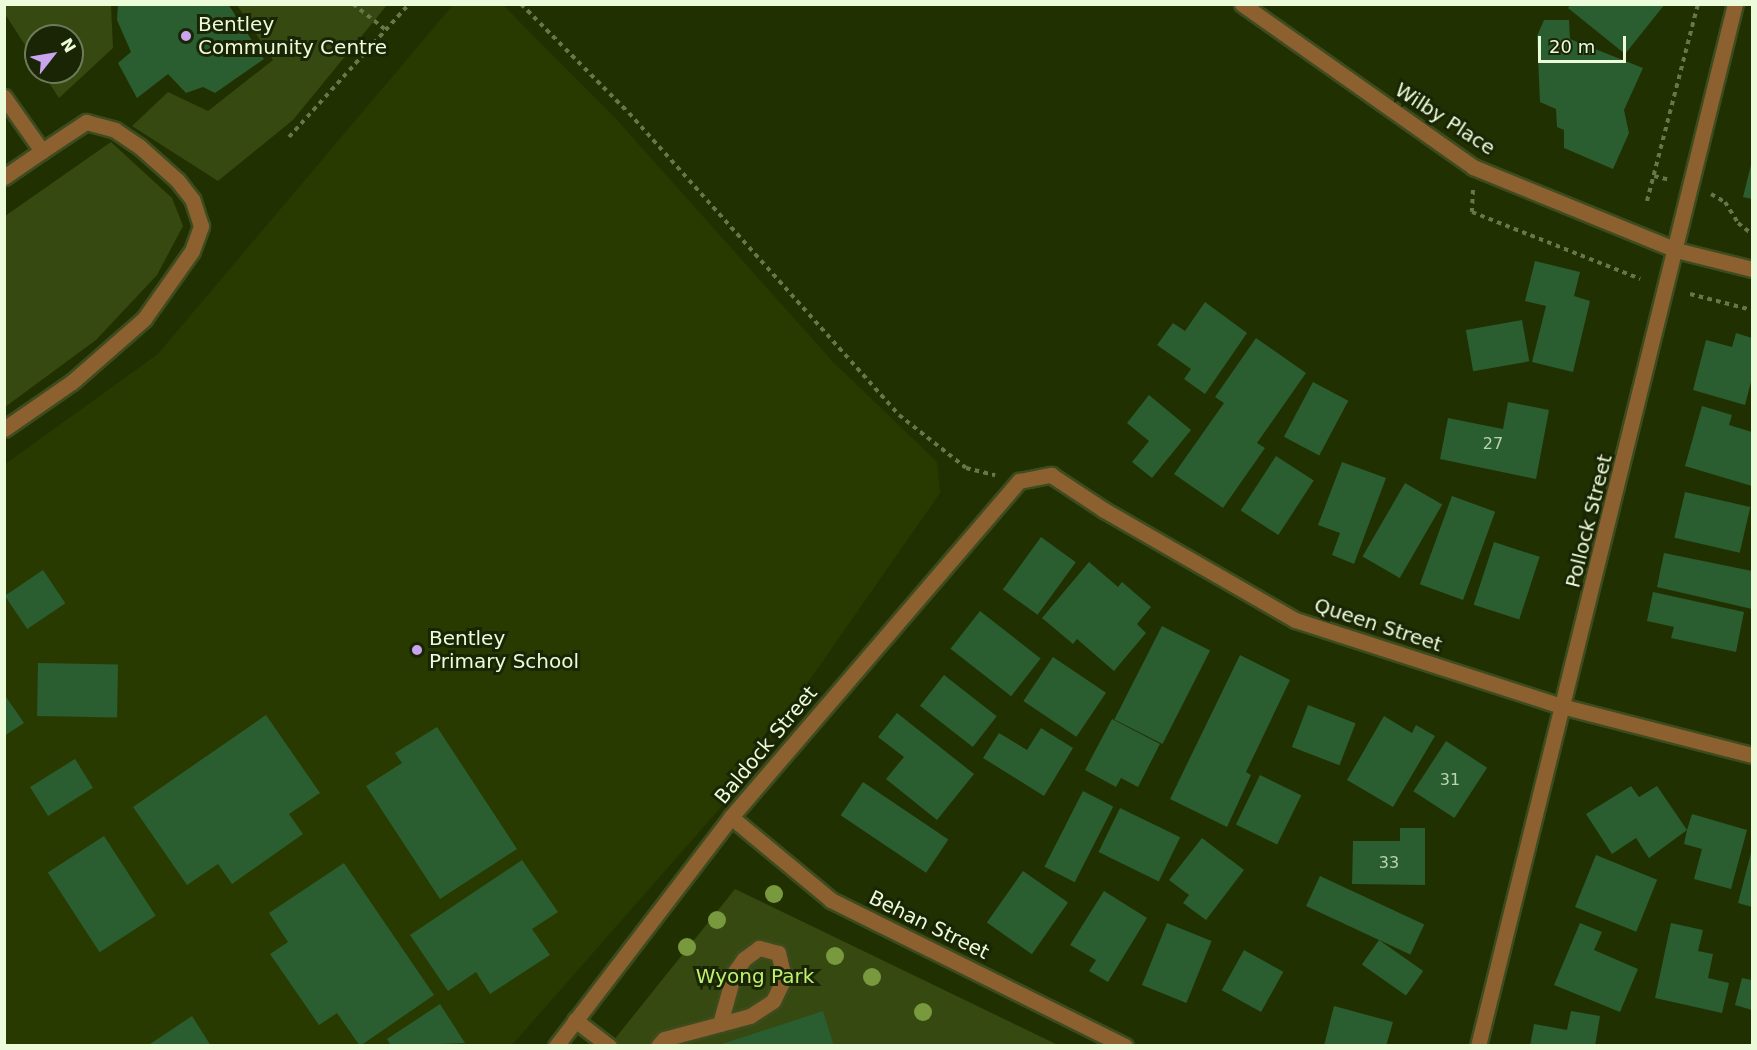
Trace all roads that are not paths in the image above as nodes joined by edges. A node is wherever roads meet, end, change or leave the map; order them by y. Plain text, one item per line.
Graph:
1 (1242, 4) edge
2 (1736, 4) edge
3 (4, 97) edge
4 (42, 151) junction
5 (4, 177) edge
6 (1676, 250) junction
7 (1752, 269) edge
8 (4, 429) edge
9 (1019, 481) joint
10 (1565, 707) junction
11 (1752, 755) edge
12 (731, 817) junction
13 (575, 1020) junction
14 (720, 1024) junction
15 (556, 1046) edge
16 (609, 1046) edge
17 (658, 1046) edge
18 (1125, 1046) edge
19 (1478, 1046) edge

1 - 6 street, Wilby Place
2 - 6 street, Pollock Street
3 - 4 street
4 - 5 street
4 - 8 street
6 - 7 street, Wilby Place
6 - 10 street, Pollock Street
9 - 10 street, Queen Street
9 - 12 street, Baldock Street
10 - 11 street, Queen Street
10 - 19 street, Pollock Street
12 - 13 street, Baldock Street
12 - 18 street, Behan Street
13 - 15 street, Baldock Street
13 - 16 street
14 - 14 street
14 - 17 street

